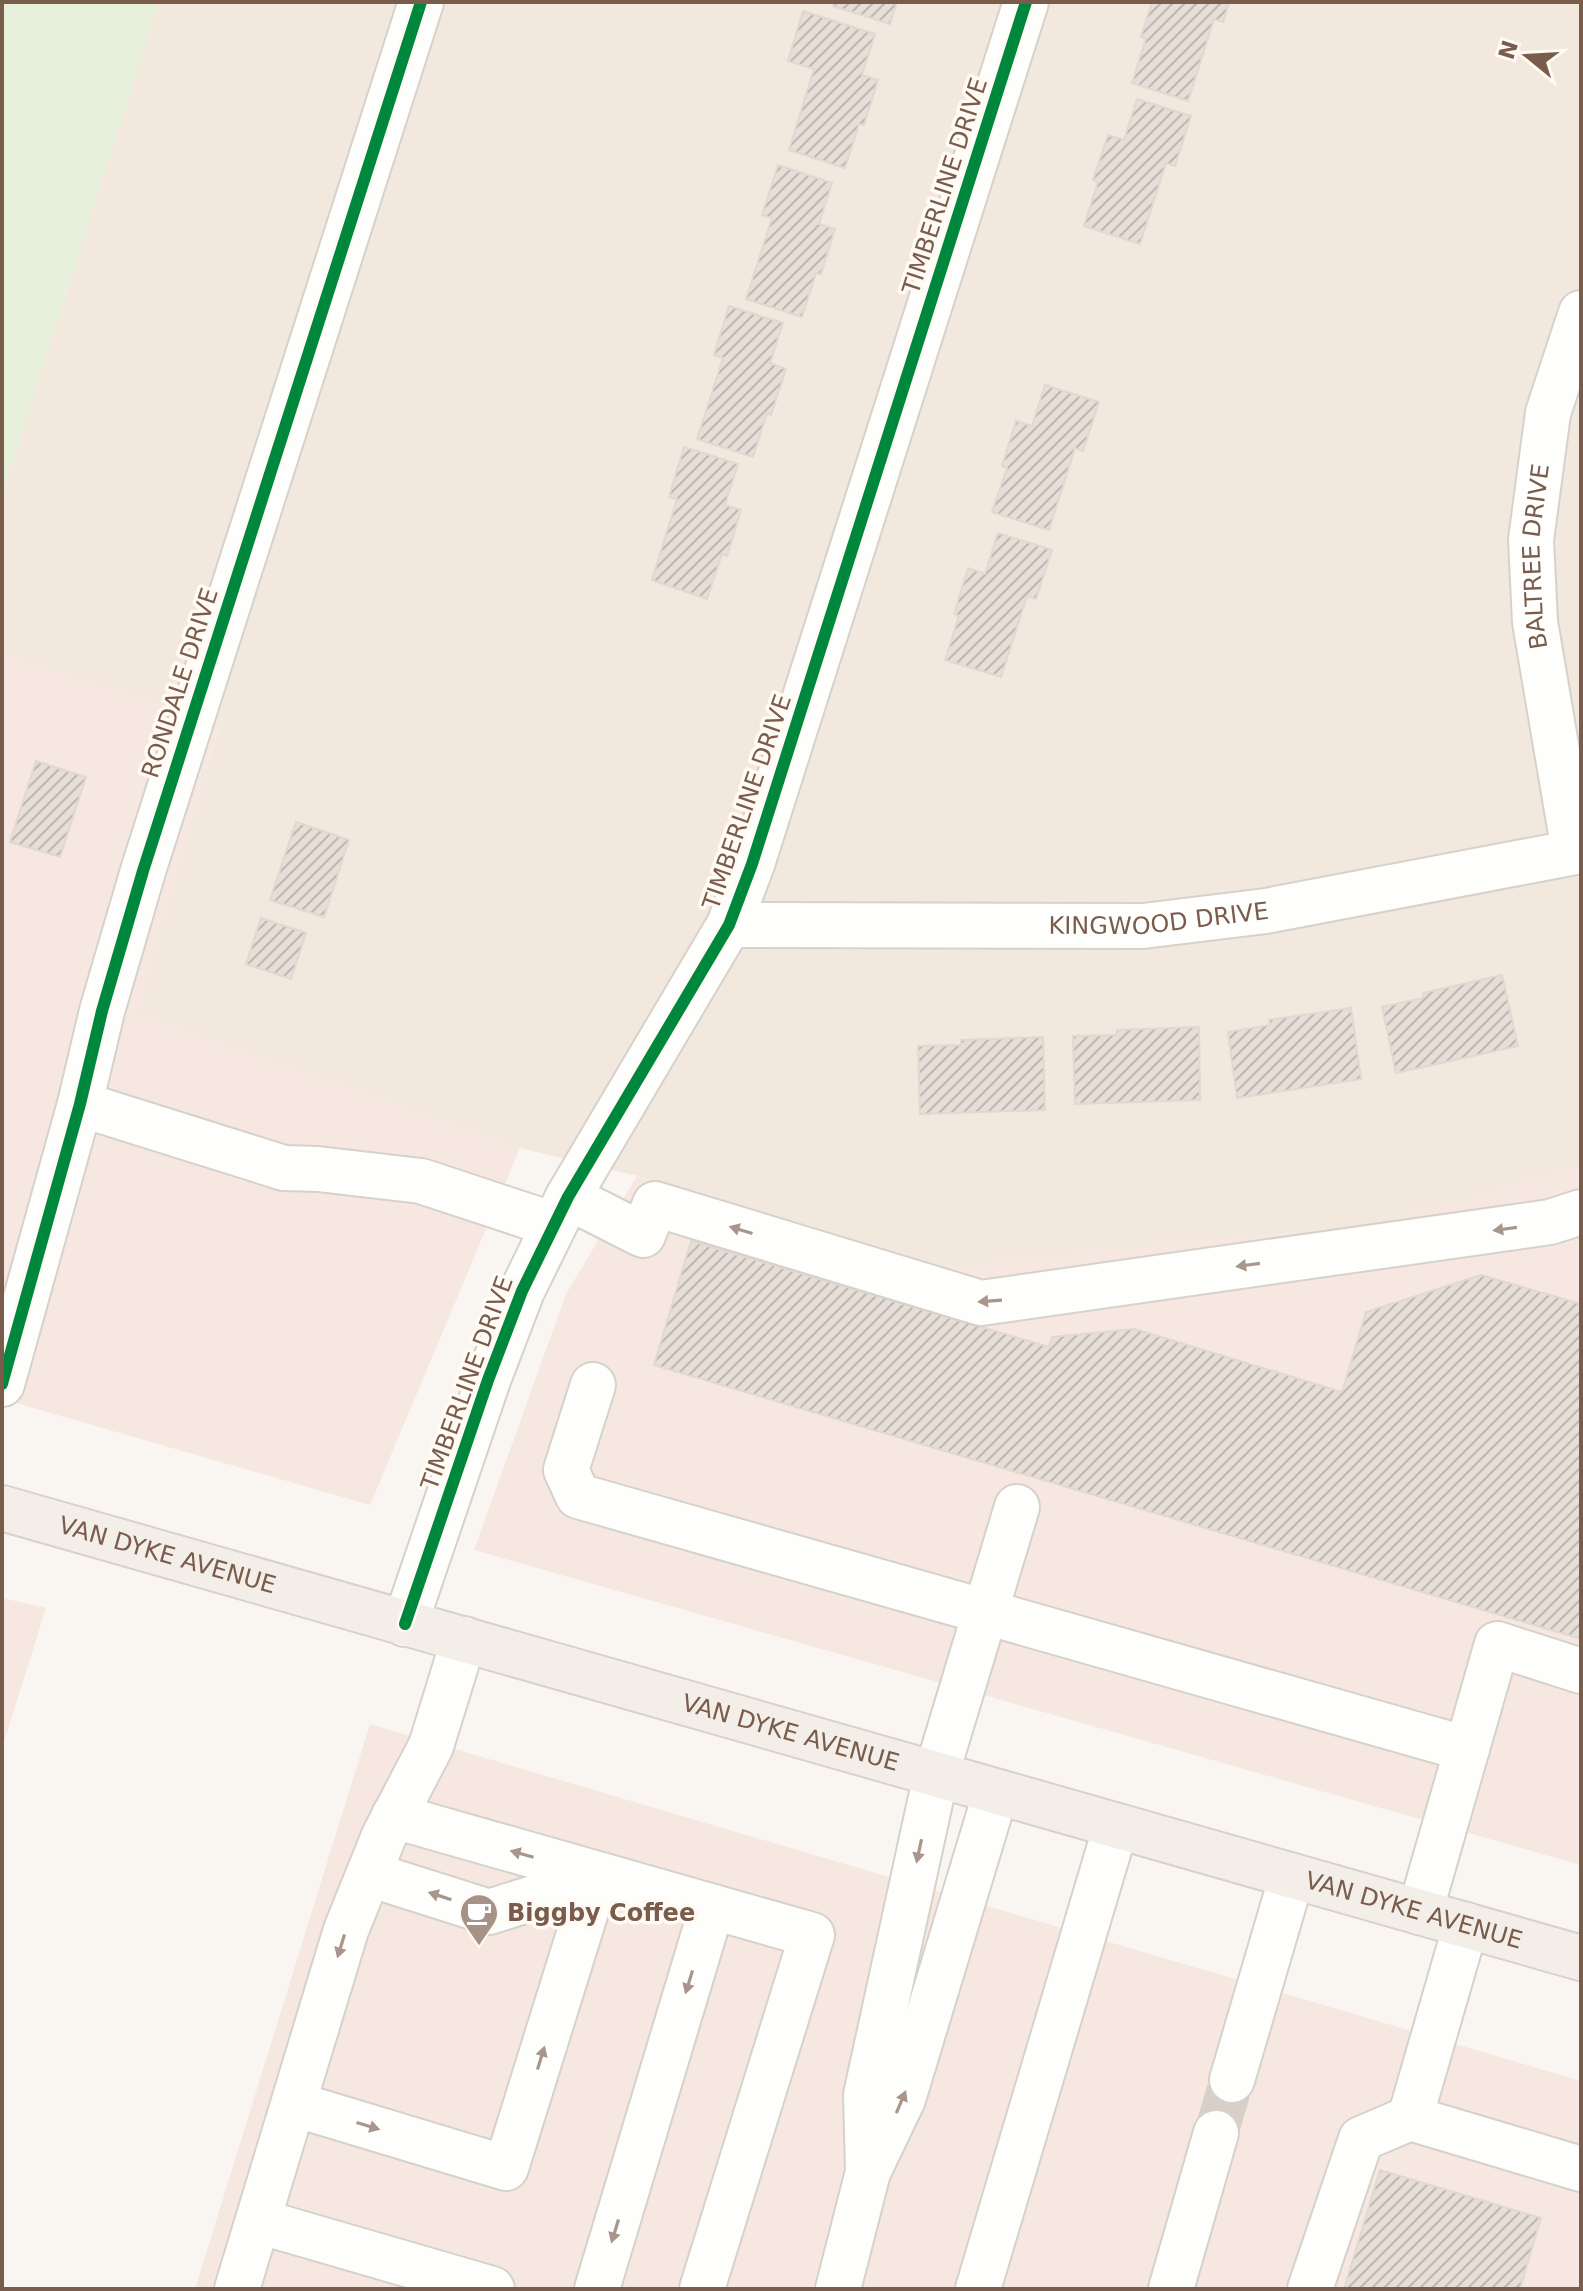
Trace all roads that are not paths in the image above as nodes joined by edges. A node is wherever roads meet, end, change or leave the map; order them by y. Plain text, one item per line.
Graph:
1 (421, 2) edge
2 (1026, 2) edge
3 (1581, 313) edge
4 (1577, 851) edge
5 (729, 925) junction
6 (80, 1104) junction
7 (561, 1211) junction
8 (1581, 1212) edge
9 (2, 1384) edge
10 (593, 1385) dead end
11 (1017, 1507) dead end
12 (2, 1508) edge
13 (985, 1612) junction
14 (405, 1624) junction
15 (464, 1639) junction
16 (1581, 1671) edge
17 (1467, 1749) junction
18 (936, 1775) junction
19 (996, 1792) junction
20 (394, 1816) junction
21 (1116, 1826) junction
22 (369, 1874) junction
23 (1292, 1876) junction
24 (593, 1890) junction
25 (712, 1907) junction
26 (1420, 1912) junction
27 (1466, 1925) junction
28 (1581, 1958) edge
29 (1232, 2080) tunnel mouth
30 (294, 2104) junction
31 (1410, 2118) junction
32 (1216, 2133) tunnel mouth
33 (1581, 2169) edge
34 (868, 2172) junction
35 (258, 2221) junction
36 (368, 2272) edge
37 (481, 2288) edge
38 (237, 2289) edge
39 (597, 2289) edge
40 (702, 2289) edge
41 (838, 2289) edge
42 (978, 2289) edge
43 (1171, 2289) edge
44 (1310, 2289) edge

1 - 6 street, RONDALE DRIVE
2 - 5 street, TIMBERLINE DRIVE
3 - 4 street, BALTREE DRIVE
4 - 5 street, KINGWOOD DRIVE
5 - 7 street, TIMBERLINE DRIVE
6 - 7 street
6 - 9 street, RONDALE DRIVE
8 -> 7 street
7 - 14 street, TIMBERLINE DRIVE
10 - 13 street
11 - 13 street
12 - 14 main road, VAN DYKE AVENUE
13 - 17 street
13 - 18 street
14 - 15 main road, VAN DYKE AVENUE
15 - 18 main road, VAN DYKE AVENUE
15 - 20 street
16 - 17 street
17 - 26 street
18 - 19 main road, VAN DYKE AVENUE
18 -> 34 street
19 - 21 main road, VAN DYKE AVENUE
34 -> 19 street
20 - 22 street
24 -> 20 street
21 - 23 main road, VAN DYKE AVENUE
21 - 42 street
24 -> 22 street
22 -> 30 street
23 - 26 main road, VAN DYKE AVENUE
23 - 29 street
24 - 25 street
30 -> 24 street
25 -> 39 street
25 - 40 street
26 - 27 main road, VAN DYKE AVENUE
27 - 28 main road, VAN DYKE AVENUE
27 - 31 street
30 - 35 street
31 - 33 street
31 - 44 street
32 - 43 street
34 - 41 street
35 - 36 street
35 - 38 street
36 - 37 street

